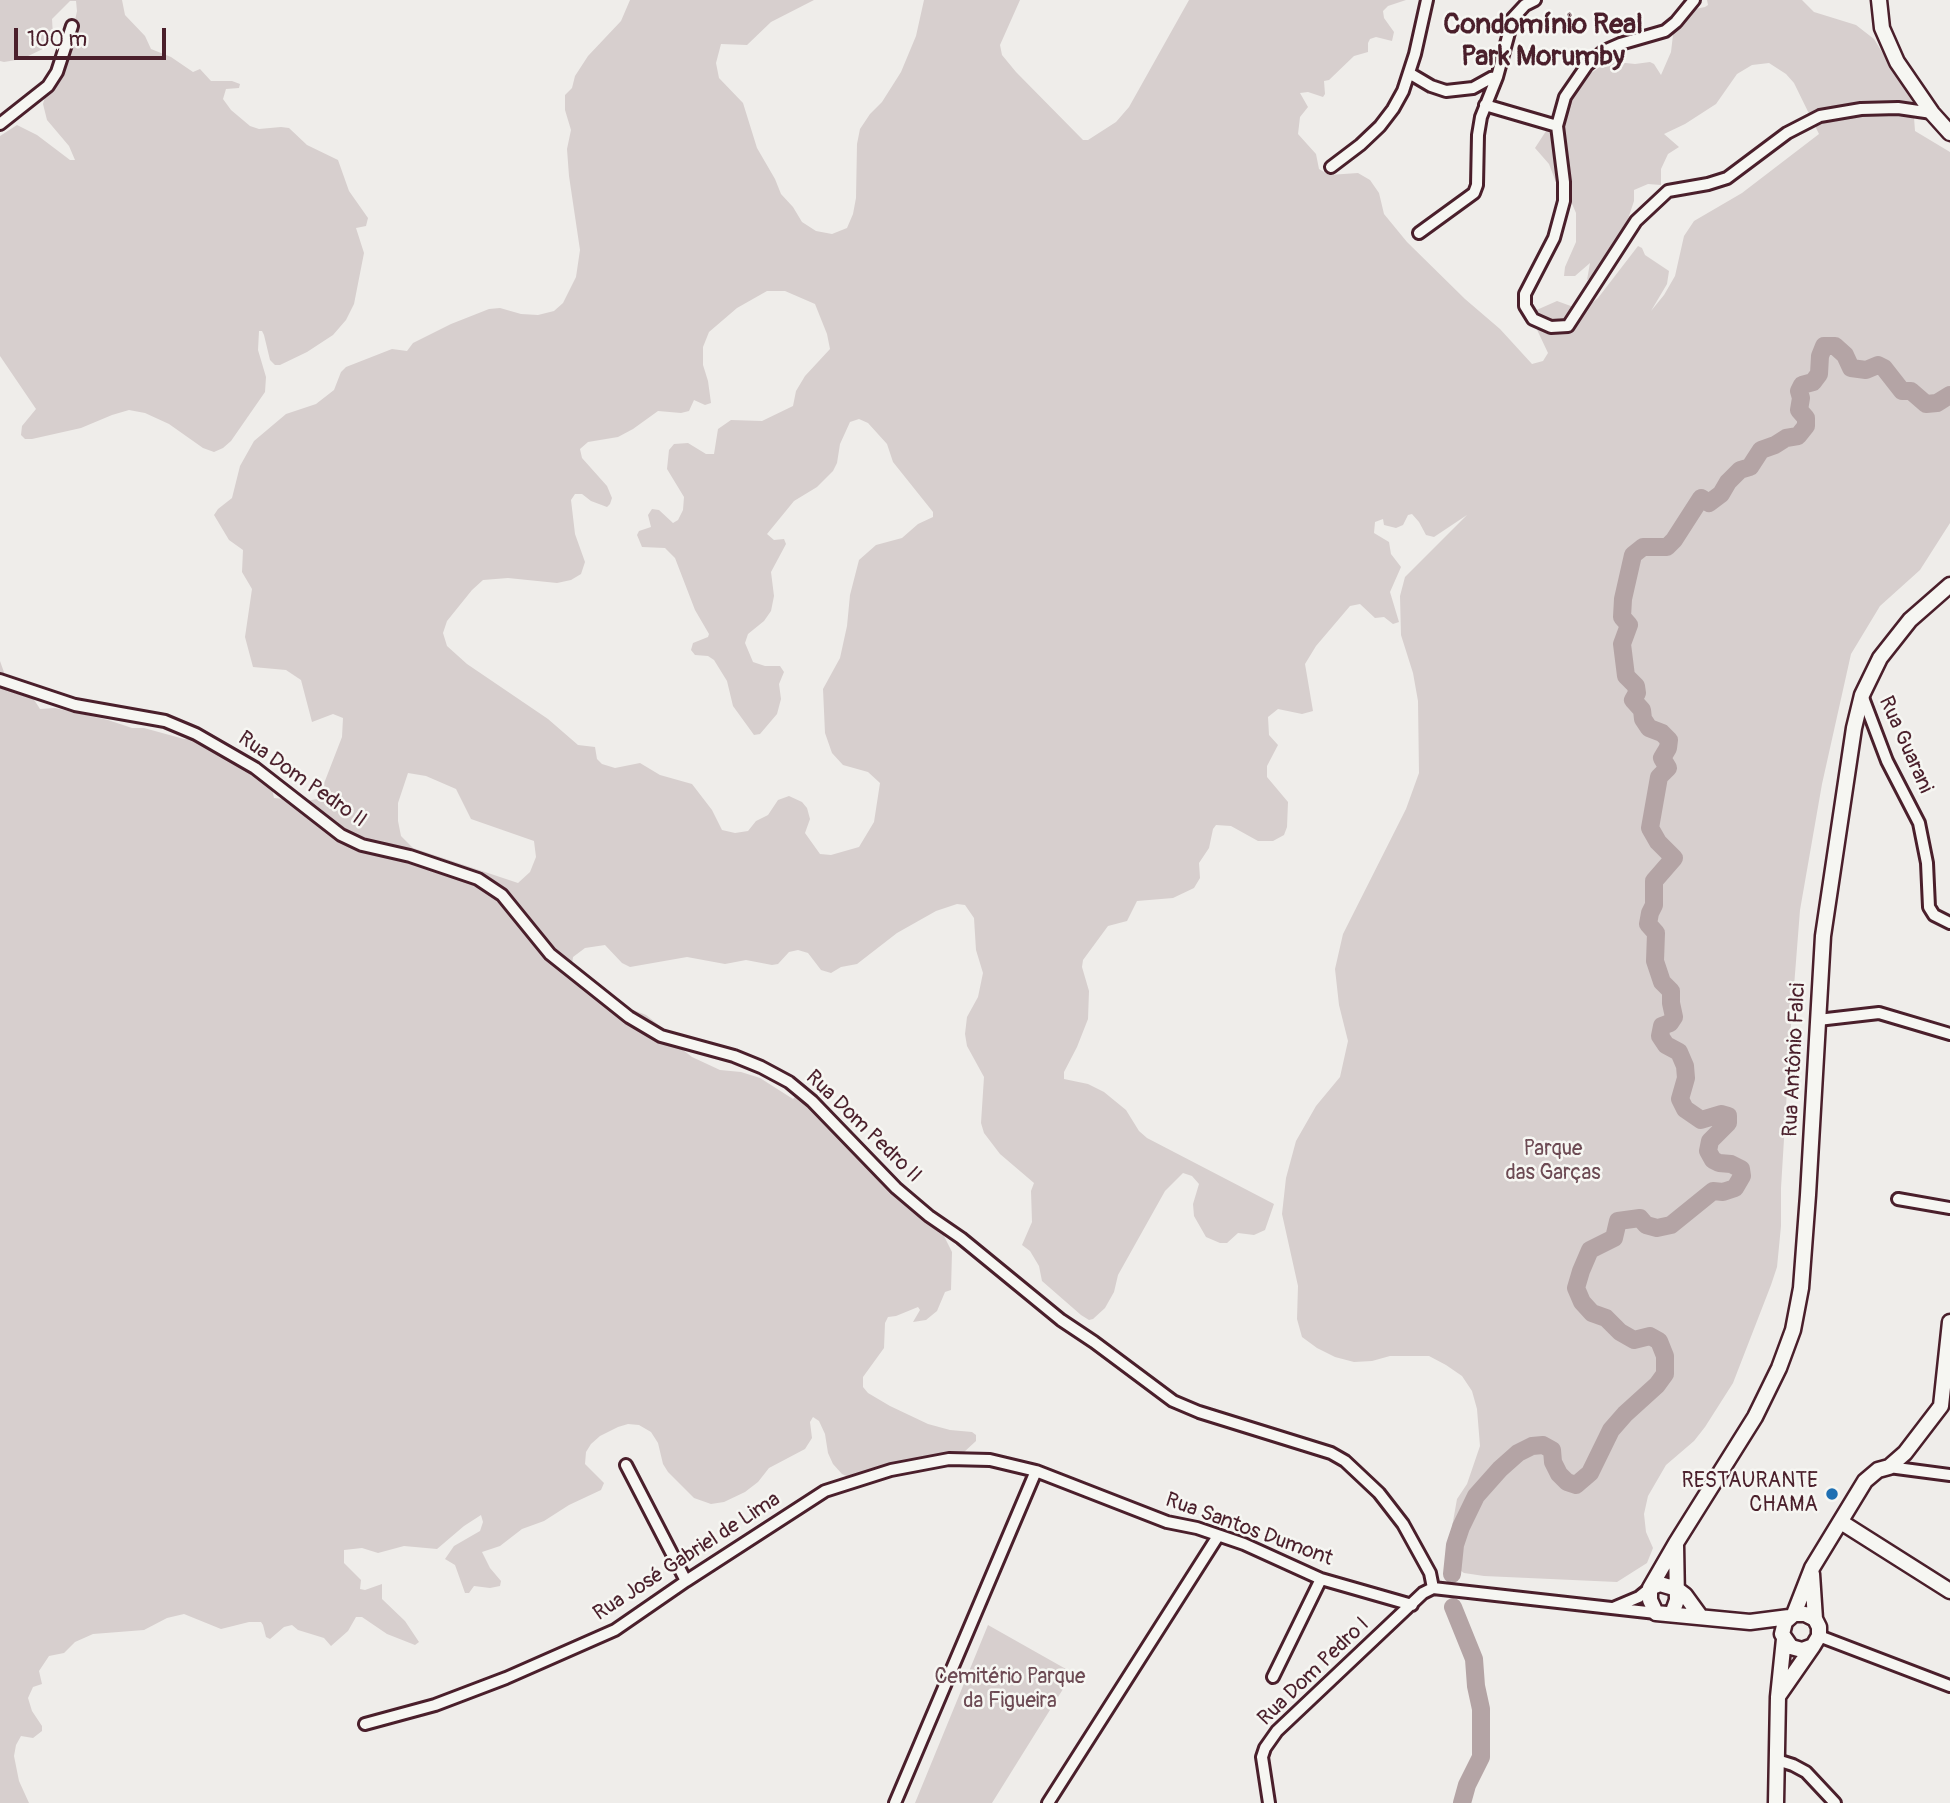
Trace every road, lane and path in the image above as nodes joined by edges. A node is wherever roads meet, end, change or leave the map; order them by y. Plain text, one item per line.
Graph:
1 (1427, 0) edge
2 (1535, 0) edge
3 (1693, 0) edge
4 (1879, 0) edge
5 (72, 26) dead end
6 (1409, 73) junction
7 (1497, 77) junction
8 (1485, 105) junction
9 (1932, 113) junction
10 (0, 124) edge
11 (1557, 126) junction
12 (1950, 133) edge
13 (1331, 167) dead end
14 (1419, 233) dead end
15 (1950, 585) edge
16 (0, 680) edge
17 (1862, 695) junction
18 (1950, 923) edge
19 (1818, 1020) junction
20 (1950, 1034) edge
21 (1898, 1199) dead end
22 (1950, 1208) edge
23 (1950, 1322) edge
24 (1945, 1407) edge
25 (626, 1465) dead end
26 (1889, 1467) junction
27 (1036, 1471) junction
28 (1950, 1475) edge
29 (1841, 1522) junction
30 (1218, 1536) junction
31 (1676, 1543) junction
32 (1812, 1568) junction
33 (1321, 1578) junction
34 (686, 1581) junction
35 (1433, 1588) junction
36 (1650, 1588) junction
37 (1677, 1589) junction
38 (1950, 1591) edge
39 (1412, 1605) junction
40 (1611, 1609) junction
41 (1656, 1613) junction
42 (1672, 1615) junction
43 (1791, 1616) junction
44 (1701, 1617) junction
45 (1815, 1619) junction
46 (1751, 1622) junction
47 (1783, 1636) junction
48 (1816, 1641) junction
49 (1273, 1678) dead end
50 (1950, 1686) edge
51 (1779, 1697) junction
52 (365, 1724) dead end
53 (1777, 1760) junction
54 (895, 1803) edge
55 (1048, 1803) edge
56 (1269, 1803) edge
57 (1776, 1803) edge
58 (1835, 1803) edge

1 - 6 street
2 - 7 street
3 - 11 street
4 - 9 main road
5 - 10 street
6 - 7 street
6 - 13 street
7 - 8 street
8 - 11 street
8 - 14 street
9 - 11 street
9 - 12 main road
15 - 17 main road, Rua Antônio Falci
16 - 35 street, Rua Dom Pedro II
17 - 18 street, Rua Guarani
17 - 19 main road, Rua Antônio Falci
19 - 20 street
19 - 31 main road, Rua Antônio Falci
21 - 22 street
23 - 24 main road
24 - 26 main road
25 - 34 street
26 - 28 street
26 - 29 main road
27 - 30 street, Rua Santos Dumont
27 - 34 street, Rua José Gabriel de Lima
27 - 54 street
29 - 32 main road
29 - 38 main road
30 - 33 street, Rua Santos Dumont
30 - 55 street
31 - 36 main road, Rua Antônio Falci
31 - 37 main road
32 - 43 main road
32 - 45 main road
33 - 39 street, Rua Santos Dumont
33 - 49 street
34 - 52 street, Rua José Gabriel de Lima
35 - 39 street, Rua Dom Pedro I
35 - 40 street
36 - 37 main road
36 - 40 street
36 - 41 main road
37 - 42 main road
37 - 44 main road
39 - 56 street, Rua Dom Pedro I
40 - 41 street
41 - 42 main road
42 - 44 main road
43 - 45 main road
43 - 46 main road
43 - 47 main road
44 - 46 main road
45 - 48 main road
46 - 47 main road
47 - 48 main road
47 - 51 main road
48 - 50 street
48 - 51 main road
51 - 53 main road
53 - 57 main road
53 - 58 street

